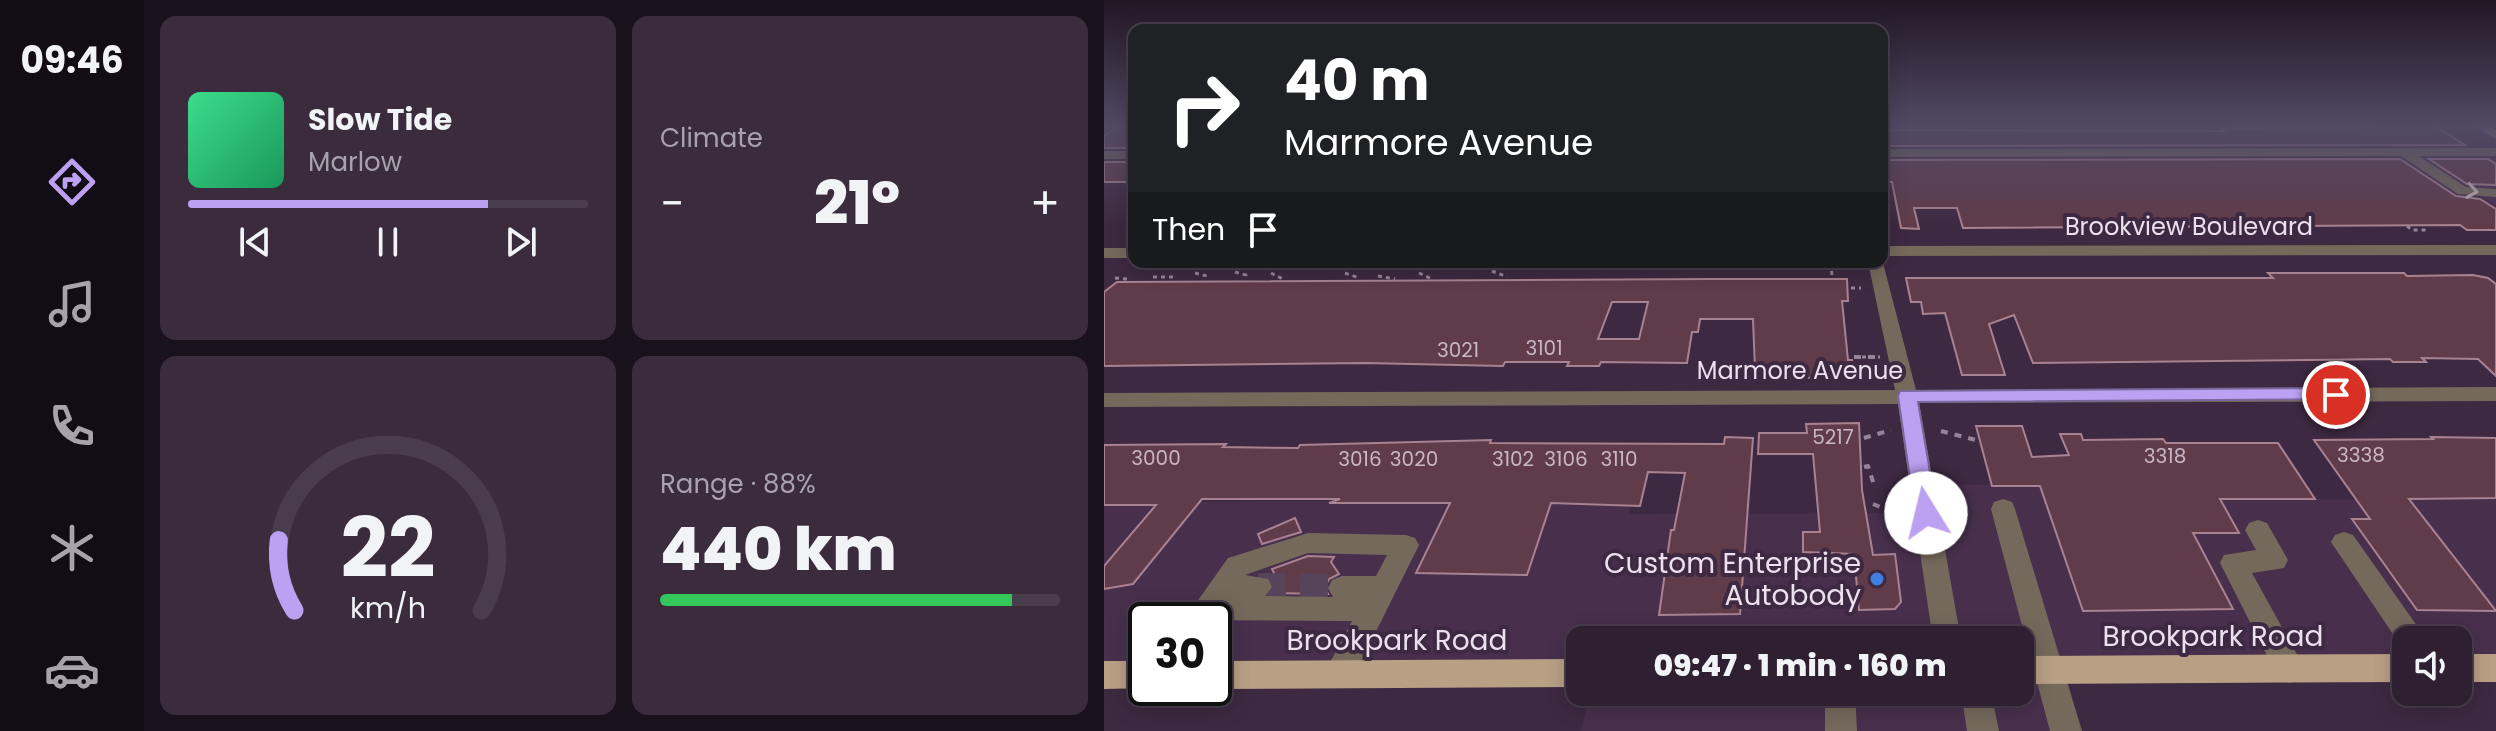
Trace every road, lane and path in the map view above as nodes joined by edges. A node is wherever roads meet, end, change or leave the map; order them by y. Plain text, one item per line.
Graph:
1 (2413, 158) edge
2 (2496, 193) edge
3 (2407, 226) dead end
4 (2174, 230) dead end
5 (2193, 230) dead end
6 (2211, 230) dead end
7 (2427, 230) dead end
8 (2141, 231) dead end
9 (2157, 231) dead end
10 (2228, 234) dead end
11 (2496, 250) edge
12 (1888, 251) edge
13 (1104, 253) edge
14 (1128, 253) edge
15 (1831, 268) edge
16 (1877, 268) edge
17 (1492, 271) dead end
18 (1235, 272) dead end
19 (1195, 273) dead end
20 (1271, 273) dead end
21 (1345, 273) dead end
22 (1419, 273) dead end
23 (1378, 276) dead end
24 (1832, 276) dead end
25 (1153, 277) dead end
26 (1174, 277) dead end
27 (1507, 277) dead end
28 (1115, 278) dead end
29 (1359, 278) dead end
30 (1206, 279) dead end
31 (1245, 279) dead end
32 (1283, 279) dead end
33 (1395, 279) dead end
34 (1432, 279) dead end
35 (1124, 281) dead end
36 (1851, 288) dead end
37 (1861, 288) dead end
38 (1854, 357) dead end
39 (1880, 357) dead end
40 (2496, 394) edge
41 (1907, 396) junction
42 (1104, 400) edge
43 (1893, 429) dead end
44 (1941, 431) dead end
45 (1864, 438) dead end
46 (1976, 440) dead end
47 (1864, 467) dead end
48 (1875, 488) dead end
49 (1873, 504) dead end
50 (2003, 509) dead end
51 (1907, 516) dead end
52 (2258, 530) dead end
53 (2344, 542) dead end
54 (1258, 587) tunnel mouth
55 (1342, 588) tunnel mouth
56 (1378, 599) junction
57 (1211, 602) edge
58 (1217, 602) edge
59 (1232, 604) edge
60 (1945, 626) edge
61 (2403, 626) edge
62 (2392, 668) edge
63 (2472, 668) edge
64 (2496, 668) edge
65 (2290, 669) junction
66 (2035, 670) edge
67 (1566, 673) edge
68 (1339, 674) junction
69 (1104, 675) edge
70 (1128, 675) edge
71 (1232, 675) edge
72 (1840, 706) edge
73 (1979, 706) edge
74 (1841, 731) edge
75 (1983, 731) edge
76 (2066, 731) edge

1 -> 2 street
3 - 7 path
4 - 5 path
6 - 10 path
8 - 9 path
11 - 12 street, Brookview Boulevard
13 - 14 street
15 - 24 path
16 - 41 street
17 - 27 path
18 - 31 path
19 - 30 path
20 - 32 path
21 - 29 path
22 - 34 path
23 - 33 path
25 - 26 path
28 - 35 path
36 - 37 path
38 - 39 path
40 - 41 street, Marmore Avenue
41 - 42 street, Marmore Avenue
41 - 60 street
43 - 45 path
44 - 46 path
47 - 48 path
49 - 51 path
50 - 66 street
52 - 65 street
53 - 61 street
54 - 58 street
55 - 56 street
56 - 57 street
56 - 59 street
56 - 68 street
62 - 65 main road, Brookpark Road
63 - 64 main road
65 - 66 main road, Brookpark Road
66 - 76 street
67 - 68 main road, Brookpark Road
68 - 71 main road, Brookpark Road
69 - 70 main road
72 - 74 street
73 - 75 street

